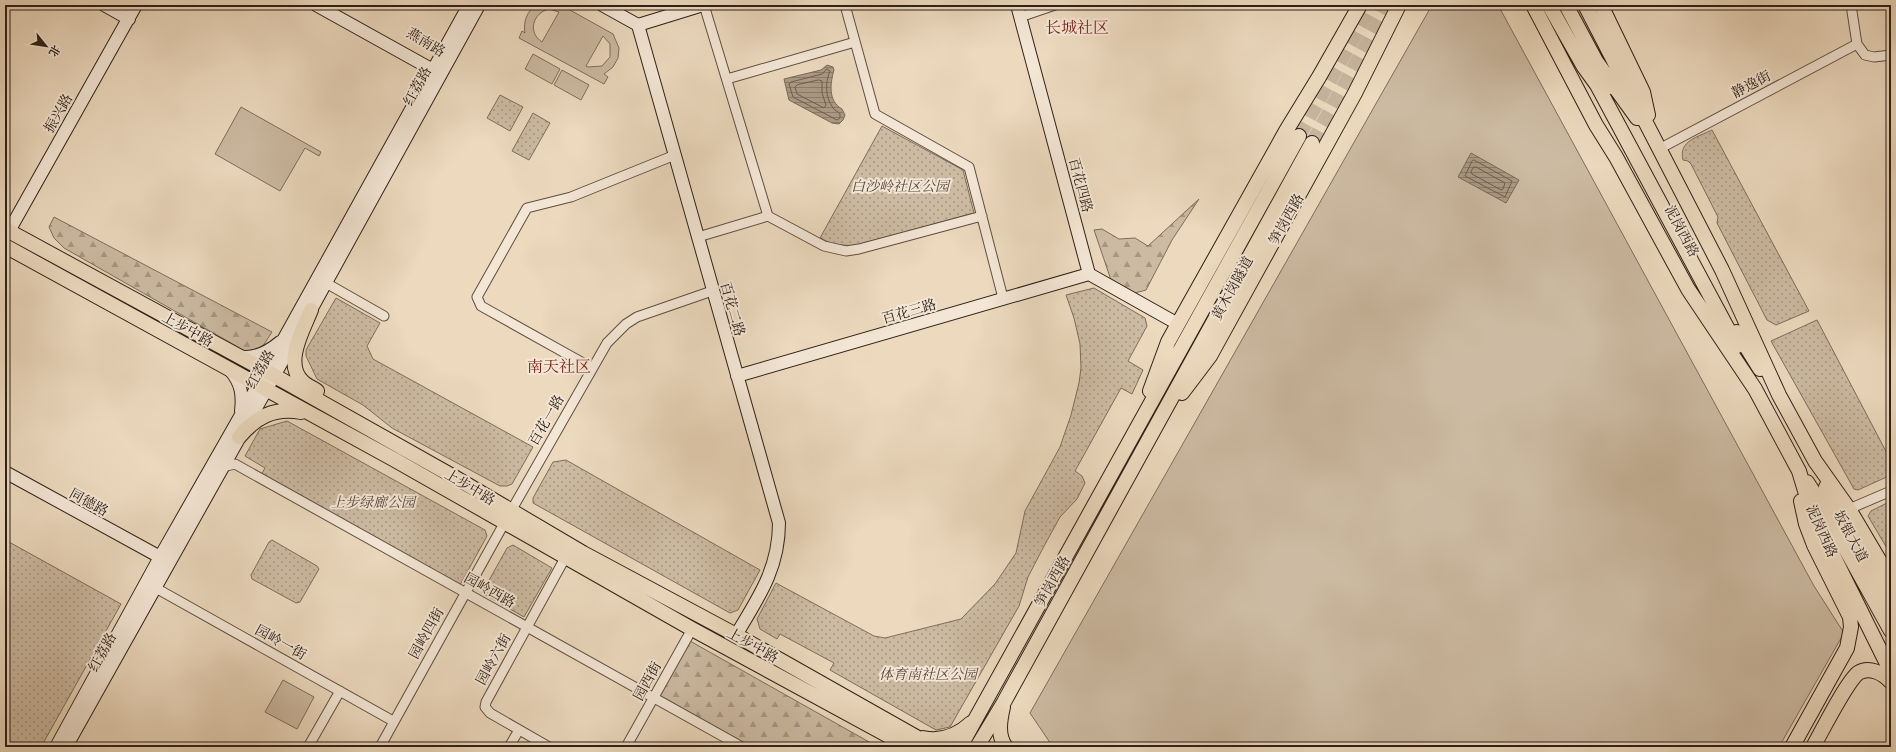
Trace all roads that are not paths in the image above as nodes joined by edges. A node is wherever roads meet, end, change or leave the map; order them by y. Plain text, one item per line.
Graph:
1 (104, 5) edge
2 (136, 5) edge
3 (316, 5) edge
4 (330, 5) edge
5 (469, 5) edge
6 (479, 5) edge
7 (602, 5) edge
8 (704, 5) edge
9 (845, 5) edge
10 (1017, 5) edge
11 (1056, 5) edge
12 (1360, 5) edge
13 (1398, 5) edge
14 (1533, 5) edge
15 (1550, 5) edge
16 (1566, 5) edge
17 (1585, 5) edge
18 (1601, 5) edge
19 (1851, 5) edge
20 (1020, 17) junction
21 (129, 19) junction
22 (638, 25) junction
23 (855, 42) junction
24 (1857, 44) junction
25 (1891, 55) edge
26 (1590, 64) junction
27 (438, 68) junction
28 (727, 79) junction
29 (1299, 136) tunnel mouth
30 (1312, 144) tunnel mouth
31 (1656, 144) junction
32 (675, 154) junction
33 (1616, 157) junction
34 (768, 216) junction
35 (982, 216) junction
36 (6, 232) edge
37 (698, 237) junction
38 (5, 246) edge
39 (1089, 274) junction
40 (326, 283) junction
41 (712, 291) junction
42 (1003, 298) junction
43 (311, 310) junction
44 (384, 316) dead end
45 (1178, 324) junction
46 (285, 337) junction
47 (1185, 341) joint
48 (1198, 349) joint
49 (237, 356) junction
50 (592, 368) junction
51 (229, 369) junction
52 (270, 374) junction
53 (737, 376) junction
54 (262, 387) junction
55 (1755, 389) junction
56 (1779, 395) junction
57 (309, 414) junction
58 (1145, 414) junction
59 (356, 423) junction
60 (1159, 424) junction
61 (237, 431) junction
62 (1815, 461) junction
63 (222, 467) junction
64 (1799, 471) junction
65 (5, 472) edge
66 (1891, 491) edge
67 (1849, 508) junction
68 (504, 523) junction
69 (160, 557) junction
70 (565, 558) junction
71 (1891, 580) edge
72 (154, 587) junction
73 (1850, 590) junction
74 (466, 592) junction
75 (1886, 611) edge
76 (1029, 622) junction
77 (527, 626) junction
78 (692, 629) junction
79 (1044, 630) junction
80 (736, 635) junction
81 (1891, 639) edge
82 (1847, 648) junction
83 (1891, 672) edge
84 (1891, 682) edge
85 (340, 691) junction
86 (653, 697) junction
87 (1004, 702) junction
88 (980, 711) junction
89 (393, 721) junction
90 (519, 730) junction
91 (886, 734) junction
92 (910, 740) edge
93 (56, 747) edge
94 (66, 747) edge
95 (308, 747) edge
96 (380, 747) edge
97 (509, 747) edge
98 (550, 747) edge
99 (626, 747) edge
100 (742, 747) edge
101 (899, 747) edge
102 (934, 747) edge
103 (960, 747) edge
104 (976, 747) edge
105 (1006, 747) edge
106 (1792, 747) edge
107 (1813, 747) edge

1 - 21 street
2 - 21 street, 振兴路
3 - 27 street, 燕南路
4 - 27 street, 燕南路
5 - 27 street, 红荔路
6 - 27 street, 红荔路
7 - 22 street
8 - 22 street
8 - 28 street
9 - 23 street
10 - 20 street, 百花四路
11 - 20 street
12 - 45 main road, 笋岗西路
13 - 60 main road, 笋岗西路
14 - 33 main road, 泥岗西路
15 - 26 main road, 泥岗西路
16 - 26 main road, 泥岗西路
17 - 31 main road, 泥岗西路
18 - 31 main road
19 - 24 street
20 - 39 street, 百花四路
21 - 36 street, 振兴路
22 - 32 street, 百花二路
23 - 28 street
23 - 35 street
24 - 25 street
24 - 31 street, 静逸街
26 - 31 main road, 泥岗西路
26 - 33 main road, 泥岗西路
26 - 55 main road, 泥岗西路
26 - 56 main road, 泥岗西路
27 - 40 street, 红荔路
27 - 46 street, 红荔路
28 - 34 street
29 - 47 main road, 黄木岗隧道
30 - 48 main road, 黄木岗隧道
31 - 56 main road, 泥岗西路
32 - 37 street, 百花二路
32 - 50 street
33 - 55 main road, 泥岗西路
34 - 35 street
34 - 37 street
35 - 42 street
36 - 49 main road, 上步中路
37 - 41 street, 百花二路
38 - 51 main road, 上步中路
39 - 42 street, 百花三路
39 - 45 street
40 - 43 street, 红荔路
40 - 44 street
41 - 50 street, 百花一路
41 - 53 street, 百花二路
42 - 53 street, 百花三路
43 - 52 street, 红荔路
43 - 59 main road
45 - 58 main road, 笋岗西路
46 - 49 street
46 - 52 street, 红荔路
47 - 58 main road, 笋岗西路
48 - 60 main road, 笋岗西路
49 - 52 main road, 上步中路
50 - 68 street, 百花一路
51 - 54 main road, 上步中路
51 - 61 street
52 - 54 street, 红荔路
52 - 59 main road, 上步中路
53 - 80 street, 百花二路
54 - 57 main road, 上步中路
54 - 61 street, 红荔路
55 - 64 main road, 泥岗西路
56 - 62 main road, 泥岗西路
57 - 61 main road
57 - 68 main road, 上步中路
58 - 76 main road, 笋岗西路
59 - 68 main road, 上步中路
60 - 79 main road, 笋岗西路
61 - 63 street, 红荔路
61 - 69 street, 红荔路
62 - 67 main road, 泥岗西路
62 - 75 main road, 坂银大道
63 - 72 street, 红荔路
63 - 74 street, 园岭西路
64 - 73 main road, 泥岗西路
64 - 75 main road, 坂银大道
64 - 82 main road
65 - 69 street, 同德路
66 - 67 street
67 - 71 main road, 泥岗西路
68 - 70 main road, 上步中路
68 - 74 street, 园岭四街
68 - 80 main road, 上步中路
69 - 93 street, 红荔路
70 - 77 street, 园岭六街
70 - 78 main road, 上步中路
72 - 85 street, 园岭一街
72 - 94 street, 红荔路
73 - 82 main road
73 - 83 main road, 泥岗西路
74 - 77 street, 园岭西路
74 - 89 street, 园岭四街
75 - 81 main road
76 - 79 main road
76 - 88 main road, 笋岗西路
77 - 86 street, 园岭西路
77 - 90 street, 园岭六街
78 - 86 street, 园西街
78 - 91 main road, 上步中路
79 - 87 main road, 笋岗西路
80 - 92 main road, 上步中路
82 - 106 main road
84 - 107 main road
85 - 89 street, 园岭一街
85 - 95 street
86 - 99 street, 园西街
86 - 100 street, 园岭西路
87 - 104 main road, 笋岗西路
87 - 105 main road
88 - 92 main road
88 - 103 main road, 笋岗西路
89 - 96 street, 园岭四街
90 - 97 street
90 - 98 street, 园岭六街
91 - 92 main road, 上步中路
91 - 101 main road
92 - 102 main road, 上步中路

